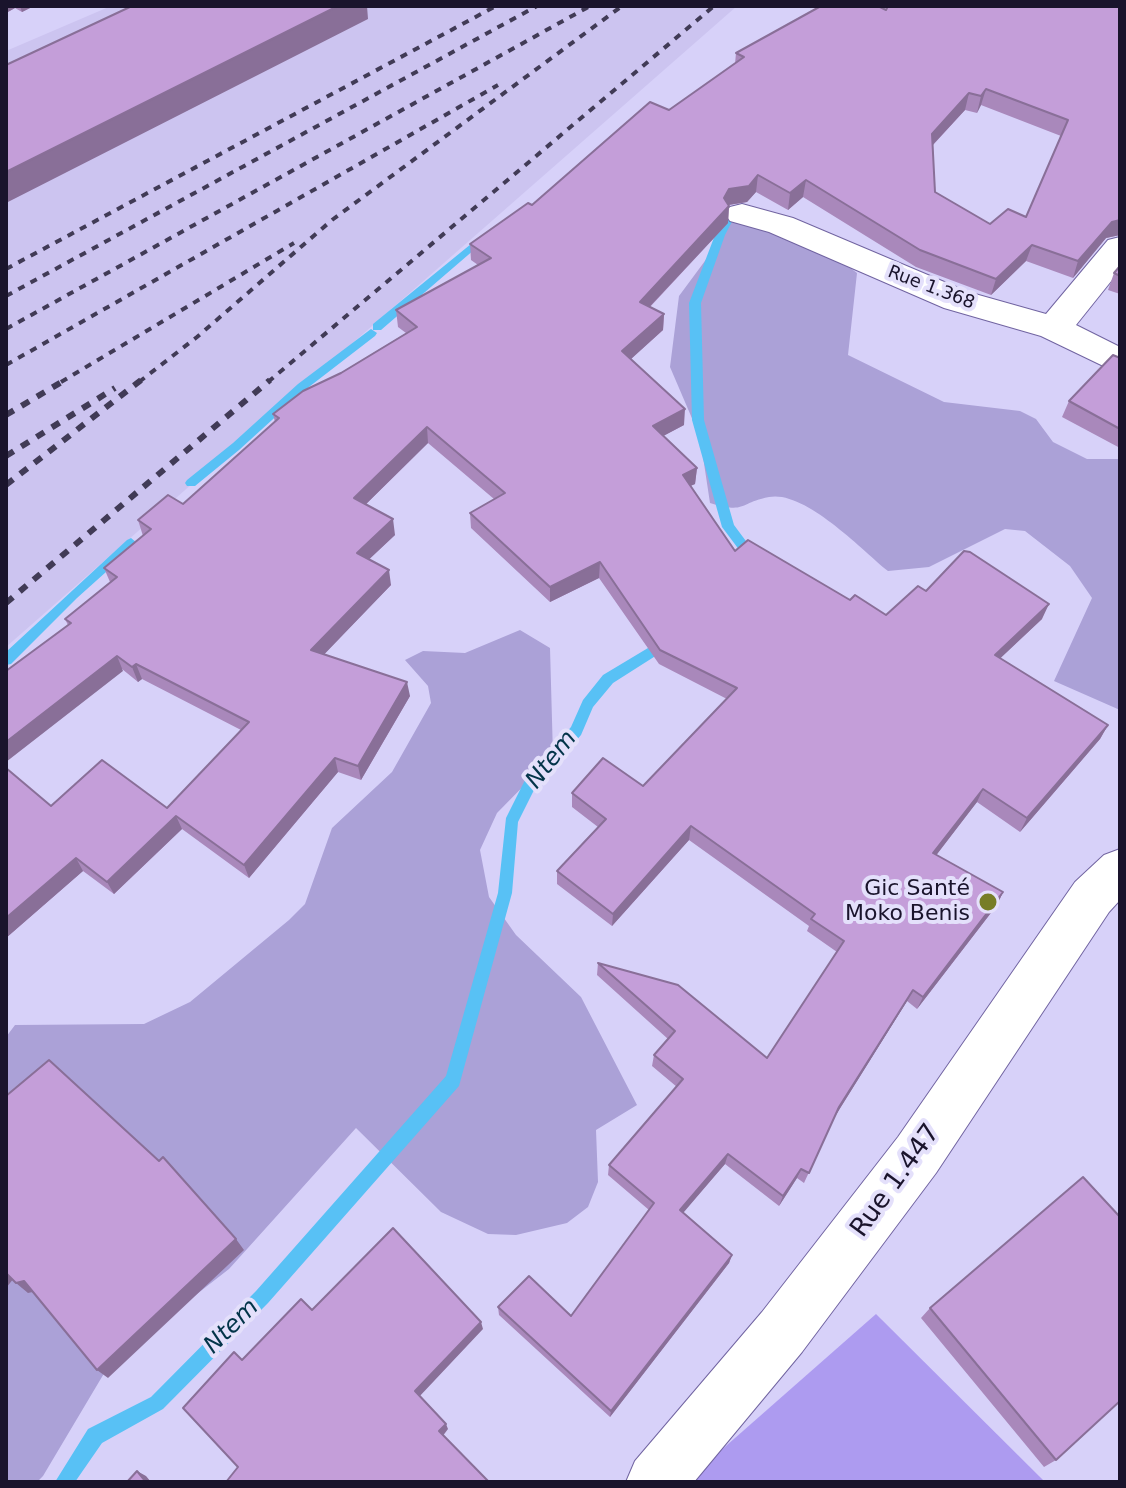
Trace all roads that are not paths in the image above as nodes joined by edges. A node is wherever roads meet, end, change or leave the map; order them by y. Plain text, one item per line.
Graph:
1 (742, 214) edge
2 (1120, 248) edge
3 (1054, 328) junction
4 (1120, 362) edge
5 (1120, 869) edge
6 (656, 1482) edge

1 - 3 street, Rue 1.368
2 - 3 street
3 - 4 street, Rue 1.368
5 - 6 street, Rue 1.447

